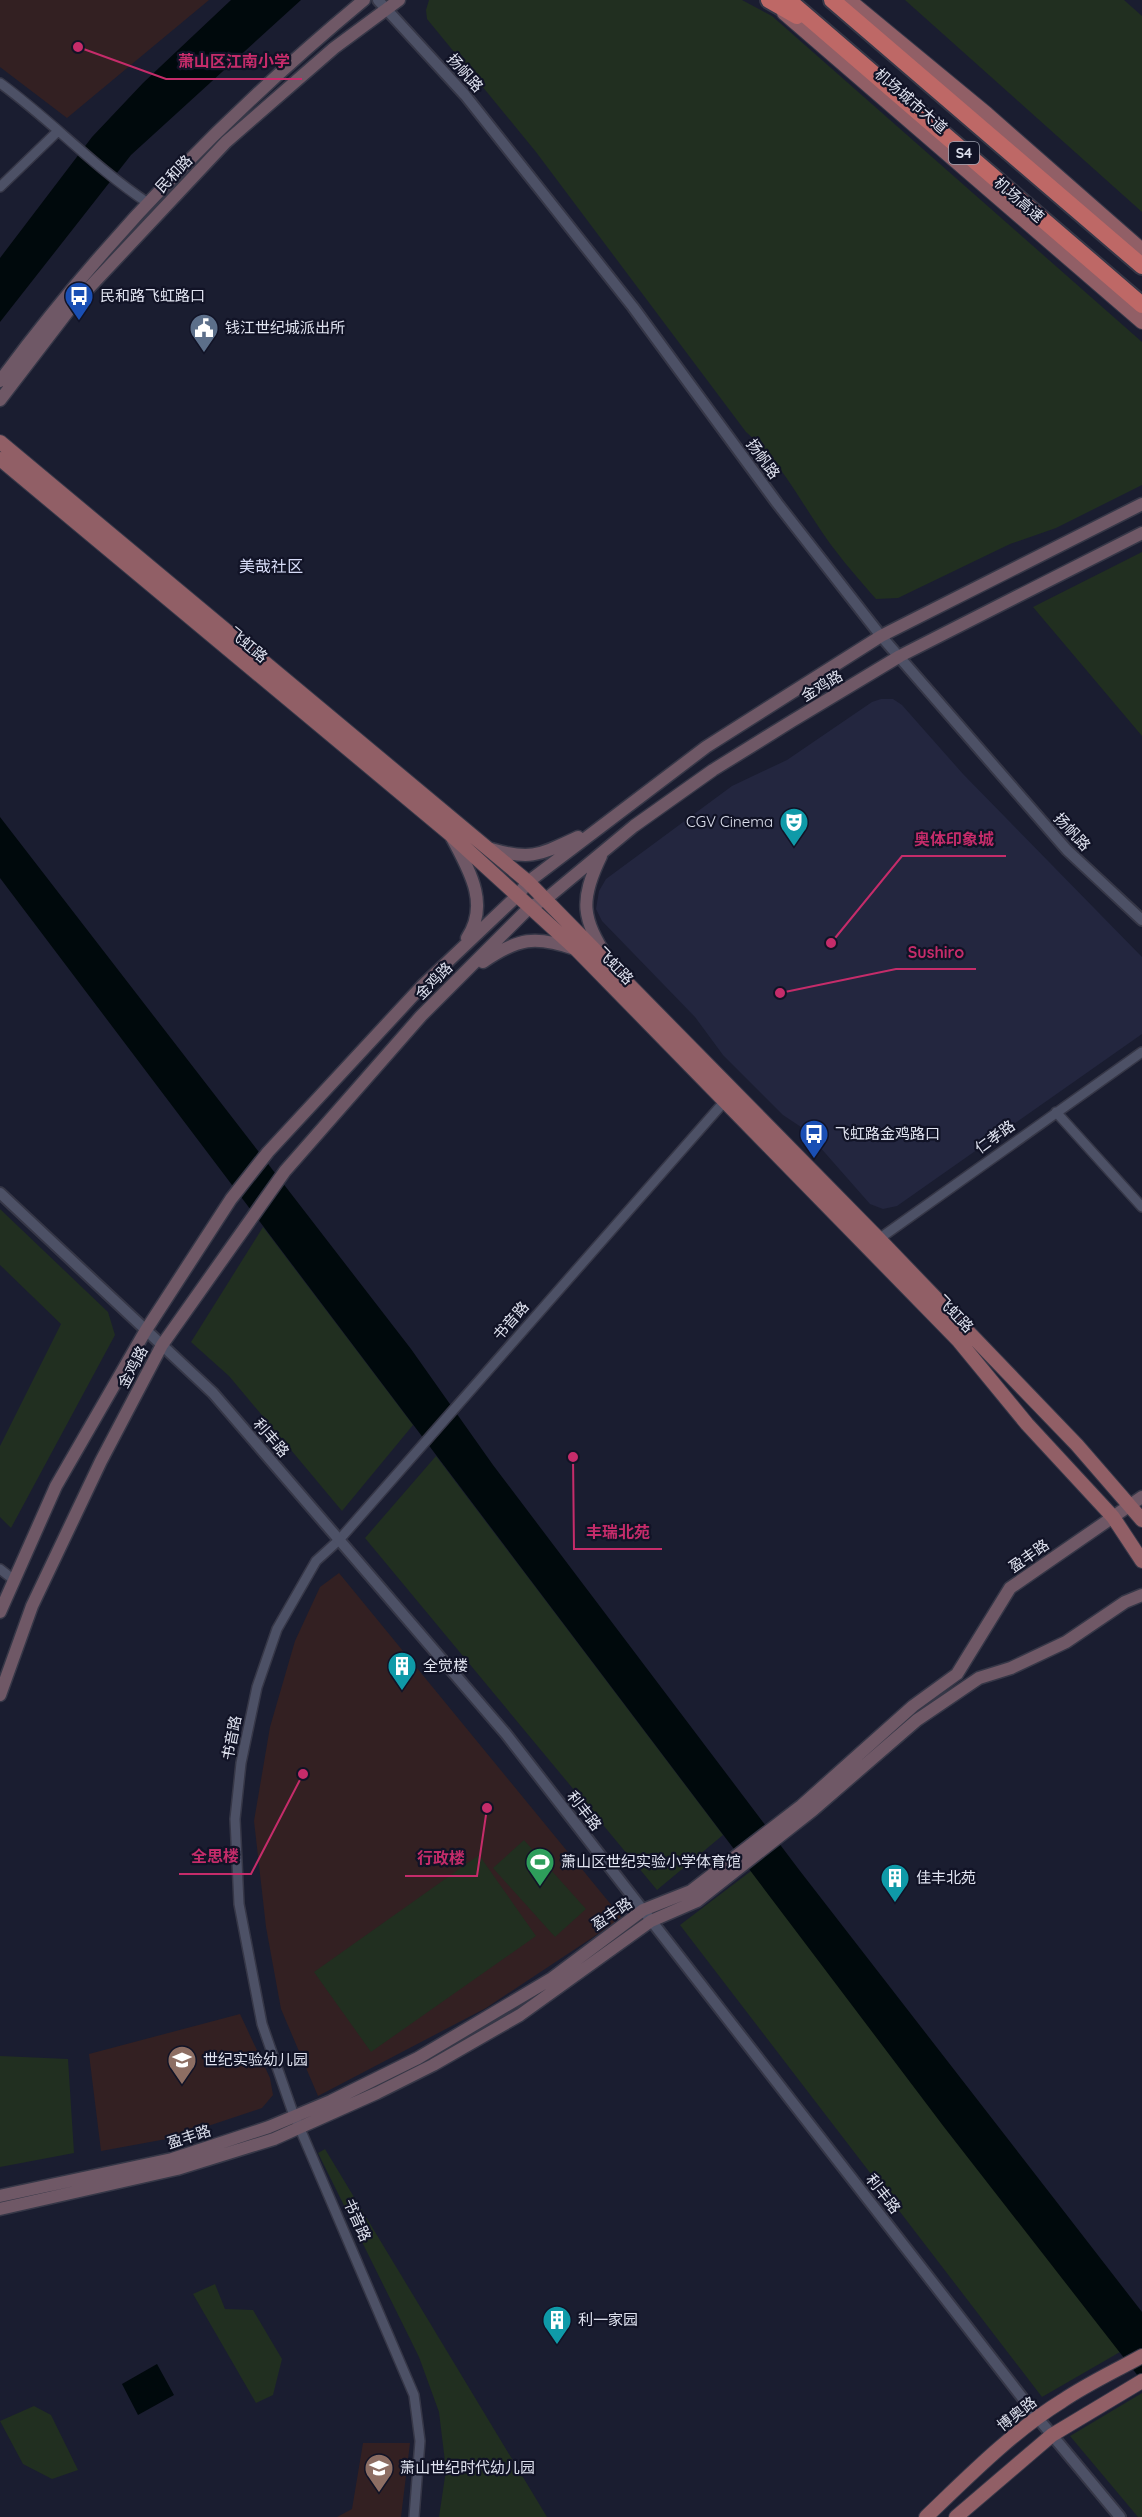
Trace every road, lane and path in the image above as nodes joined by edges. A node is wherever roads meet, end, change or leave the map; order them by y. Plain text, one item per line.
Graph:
1 (364, 0) edge
2 (378, 0) edge
3 (399, 0) edge
4 (769, 0) edge
5 (788, 0) edge
6 (844, 3) edge
7 (387, 10) junction
8 (827, 34) junction
9 (0, 83) edge
10 (58, 131) junction
11 (0, 187) edge
12 (148, 203) junction
13 (1142, 250) edge
14 (1142, 266) edge
15 (1142, 305) edge
16 (1142, 321) edge
17 (0, 381) edge
18 (0, 400) edge
19 (0, 442) edge
20 (0, 459) edge
21 (1142, 504) edge
22 (1142, 533) edge
23 (881, 636) junction
24 (900, 656) junction
25 (596, 830) junction
26 (450, 834) junction
27 (491, 849) junction
28 (603, 852) junction
29 (528, 882) junction
30 (519, 895) junction
31 (546, 899) junction
32 (530, 907) junction
33 (1142, 920) edge
34 (576, 949) junction
35 (458, 953) junction
36 (617, 972) junction
37 (460, 977) junction
38 (1142, 1052) edge
39 (724, 1102) junction
40 (1056, 1112) junction
41 (0, 1192) edge
42 (1142, 1207) edge
43 (879, 1239) junction
44 (867, 1248) junction
45 (146, 1330) junction
46 (162, 1345) junction
47 (1136, 1501) edge
48 (1113, 1516) junction
49 (1142, 1520) edge
50 (339, 1540) junction
51 (1142, 1561) edge
52 (0, 1569) edge
53 (14, 1580) junction
54 (1142, 1595) edge
55 (0, 1612) edge
56 (0, 1695) edge
57 (643, 1910) junction
58 (651, 1921) junction
59 (294, 2116) junction
60 (300, 2129) junction
61 (0, 2196) edge
62 (0, 2209) edge
63 (1142, 2356) edge
64 (1142, 2381) edge
65 (1038, 2418) junction
66 (1052, 2435) junction
67 (414, 2517) edge
68 (926, 2517) edge
69 (956, 2517) edge
70 (1120, 2517) edge

1 - 12 main road, 民和路
2 - 7 street, 扬帆路
3 - 7 main road, 民和路
4 - 8 highway
4 - 16 main road, 机场城市大道
5 - 8 highway, 机场高速 / S4
6 - 13 main road
6 - 14 highway, 机场高速 / S4
7 - 18 main road, 民和路
7 - 23 street, 扬帆路
8 - 15 highway, 机场高速 / S4
9 - 10 street
10 - 11 street
10 - 12 street
12 - 17 main road, 民和路
19 - 27 main road, 飞虹路
20 - 26 main road, 飞虹路
21 - 23 main road, 金鸡路
22 - 24 main road, 金鸡路
23 - 24 street, 扬帆路
23 - 25 main road, 金鸡路
24 - 28 main road, 金鸡路
24 - 33 street, 扬帆路
25 - 27 main road
25 - 29 main road, 金鸡路
26 - 30 main road, 飞虹路
26 - 35 main road
27 - 29 main road, 飞虹路
28 - 31 main road, 金鸡路
28 - 36 main road
29 - 30 main road, 金鸡路
29 - 31 main road, 飞虹路
30 - 32 main road, 飞虹路
30 - 35 main road, 金鸡路
31 - 32 main road, 金鸡路
31 - 36 main road, 飞虹路
32 - 34 main road, 飞虹路
32 - 37 main road, 金鸡路
34 - 37 main road
34 - 39 main road, 飞虹路
35 - 45 main road, 金鸡路
36 - 43 main road, 飞虹路
37 - 46 main road, 金鸡路
38 - 40 street, 仁孝路
39 - 44 main road, 飞虹路
39 - 50 street, 书音路
40 - 42 street
40 - 43 street, 仁孝路
41 - 45 street, 利丰路
43 - 44 street, 仁孝路
43 - 47 main road, 飞虹路
44 - 48 main road, 飞虹路
45 - 46 street, 利丰路
45 - 53 main road, 金鸡路
46 - 50 street, 利丰路
46 - 56 main road, 金鸡路
47 - 48 main road, 盈丰路
47 - 49 main road, 飞虹路
48 - 51 main road, 飞虹路
48 - 57 main road, 盈丰路
50 - 57 street, 利丰路
50 - 59 street, 书音路
52 - 53 street
53 - 55 main road, 金鸡路
54 - 58 main road, 盈丰路
57 - 58 street, 利丰路
57 - 59 main road, 盈丰路
58 - 60 main road, 盈丰路
58 - 65 street, 利丰路
59 - 60 street, 书音路
59 - 61 main road, 盈丰路
60 - 62 main road, 盈丰路
60 - 67 street, 书音路
63 - 65 main road, 博奥路
64 - 66 main road
65 - 66 street, 利丰路
65 - 68 main road, 博奥路
66 - 69 main road
66 - 70 street, 利丰路

